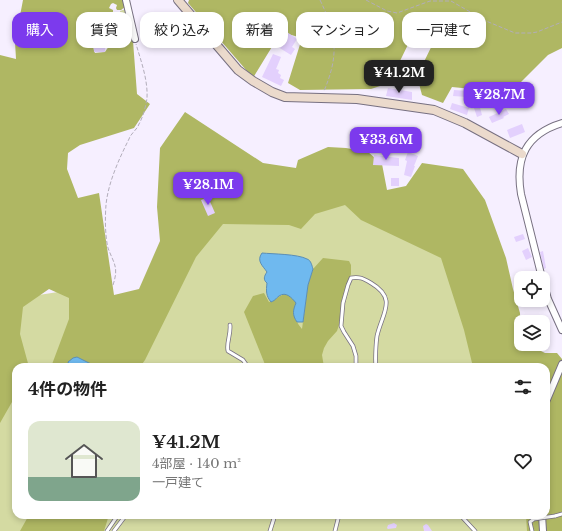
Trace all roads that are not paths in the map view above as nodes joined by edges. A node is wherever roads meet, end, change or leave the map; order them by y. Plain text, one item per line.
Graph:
1 (126, 0) edge
2 (181, 2) edge
3 (135, 39) road end
4 (562, 123) edge
5 (522, 154) junction
6 (540, 271) edge
7 (550, 303) edge
8 (230, 325) dead end
9 (562, 330) edge
10 (245, 363) edge
11 (356, 363) edge
12 (376, 363) edge
13 (562, 364) edge
14 (550, 392) edge
15 (562, 514) edge
16 (550, 517) edge
17 (115, 519) edge
18 (123, 519) edge
19 (274, 519) edge
20 (338, 519) edge
21 (464, 519) edge
22 (534, 519) edge
23 (542, 519) edge
24 (107, 531) edge
25 (114, 531) edge
26 (270, 531) edge
27 (335, 531) edge
28 (475, 531) edge
29 (532, 531) edge
30 (543, 531) edge

1 - 3 street
2 - 5 street
4 - 5 street
5 - 6 street
7 - 9 street
8 - 10 lane
11 - 12 lane
13 - 14 street
15 - 16 lane, bridge
17 - 24 lane
18 - 25 lane
19 - 26 lane
20 - 27 lane
21 - 28 lane
22 - 29 lane, bridge
23 - 30 street

